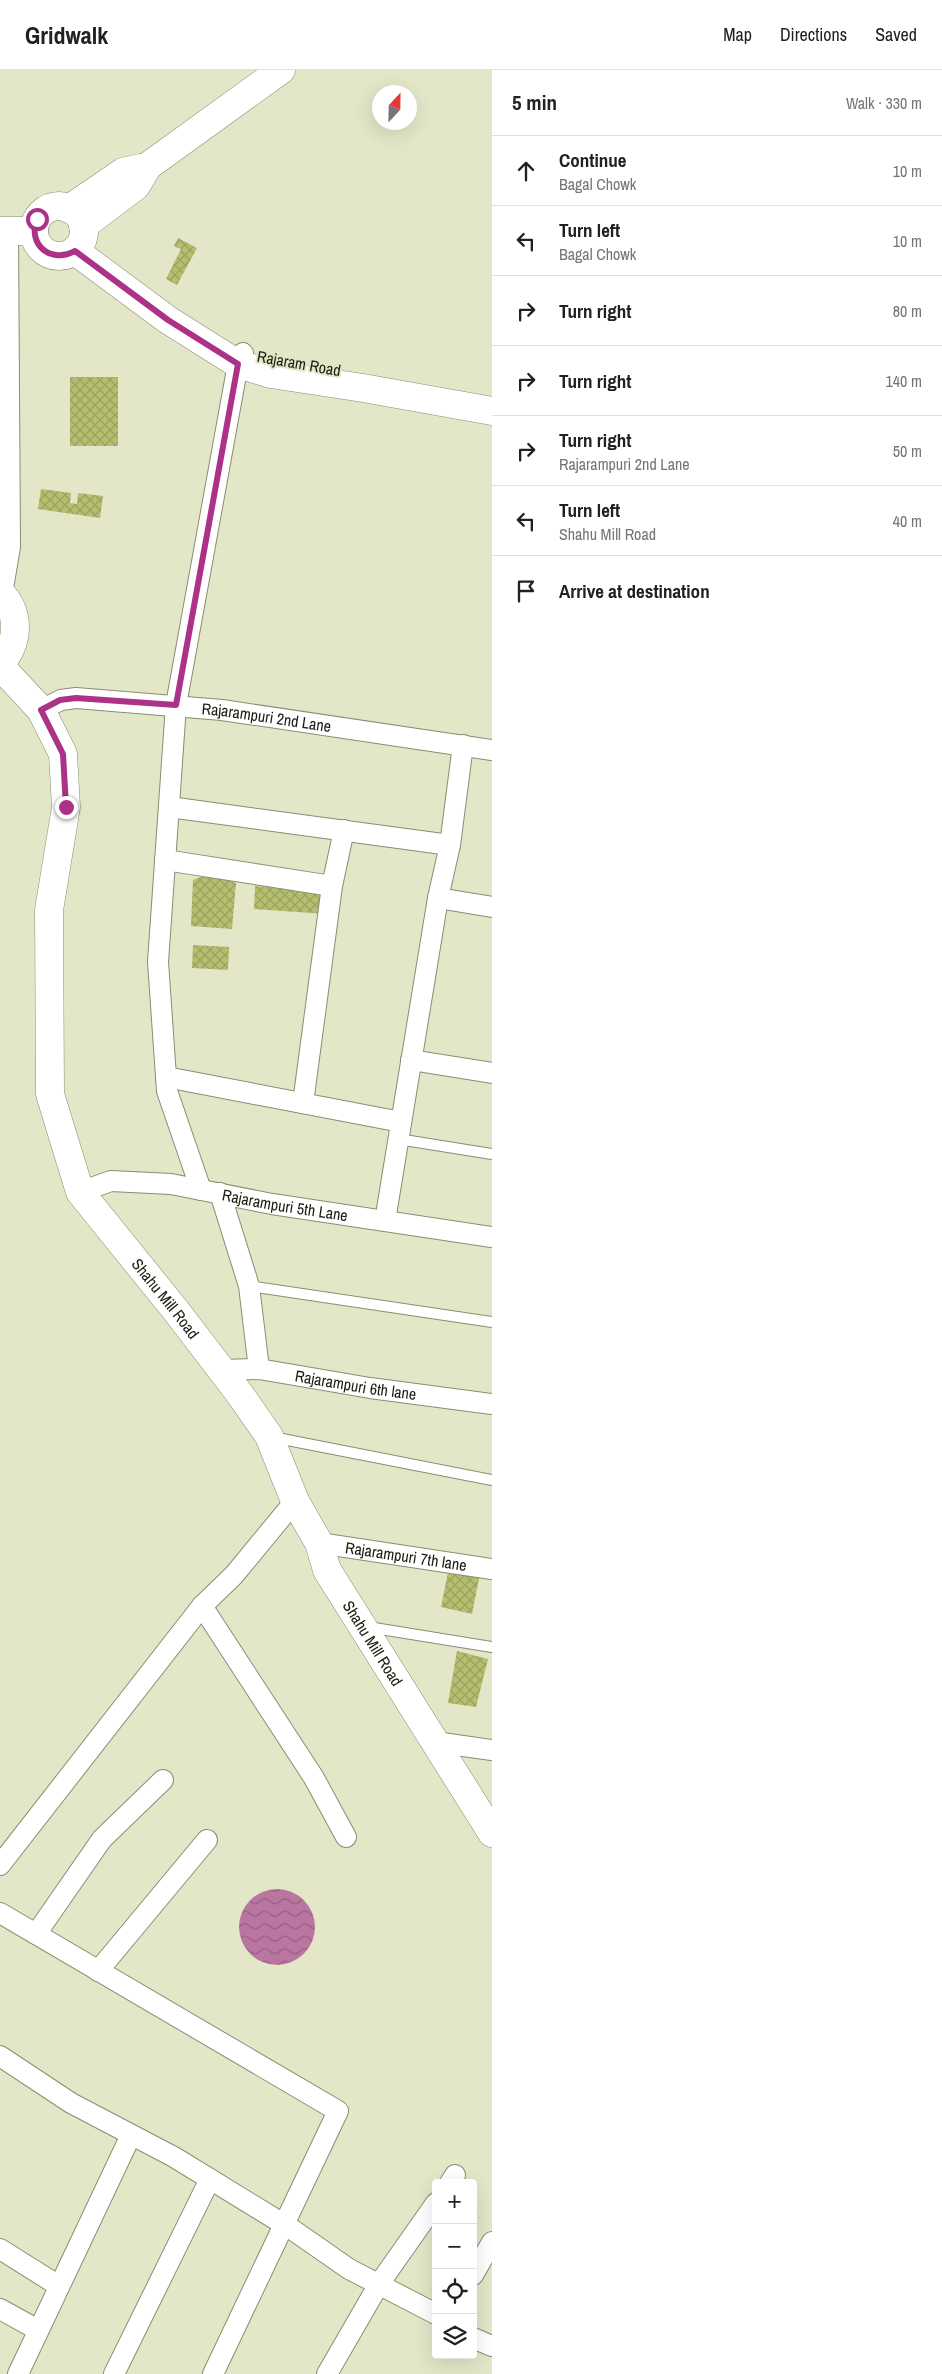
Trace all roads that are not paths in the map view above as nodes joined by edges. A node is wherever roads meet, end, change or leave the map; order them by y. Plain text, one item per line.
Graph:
1 (281, 70) edge
2 (78, 230) junction
3 (14, 231) edge
4 (241, 358) junction
5 (492, 395) edge
6 (492, 411) edge
7 (1, 594) edge
8 (0, 664) edge
9 (176, 705) junction
10 (41, 710) junction
11 (463, 745) junction
12 (492, 750) edge
13 (169, 807) junction
14 (344, 830) junction
15 (450, 845) junction
16 (165, 860) junction
17 (332, 886) junction
18 (438, 898) junction
19 (492, 908) edge
20 (411, 1060) junction
21 (492, 1073) edge
22 (166, 1077) junction
23 (303, 1103) junction
24 (400, 1131) junction
25 (492, 1154) edge
26 (80, 1192) junction
27 (210, 1192) junction
28 (385, 1221) junction
29 (492, 1236) edge
30 (249, 1286) junction
31 (492, 1322) edge
32 (259, 1369) junction
33 (221, 1370) junction
34 (492, 1404) edge
35 (269, 1436) junction
36 (492, 1480) edge
37 (295, 1501) junction
38 (319, 1543) junction
39 (492, 1569) edge
40 (202, 1606) junction
41 (362, 1626) junction
42 (492, 1647) edge
43 (435, 1742) junction
44 (492, 1750) edge
45 (163, 1780) dead end
46 (484, 1809) edge
47 (492, 1833) edge
48 (346, 1837) dead end
49 (207, 1840) dead end
50 (0, 1865) edge
51 (0, 1913) edge
52 (36, 1934) junction
53 (98, 1970) junction
54 (0, 2056) edge
55 (131, 2134) junction
56 (210, 2179) junction
57 (432, 2209) edge
58 (284, 2225) junction
59 (492, 2242) edge
60 (0, 2249) edge
61 (476, 2269) edge
62 (380, 2284) junction
63 (59, 2286) junction
64 (0, 2309) edge
65 (432, 2312) edge
66 (38, 2330) junction
67 (477, 2340) edge
68 (492, 2346) edge
69 (18, 2374) edge
70 (114, 2374) edge
71 (213, 2374) edge
72 (328, 2374) edge

1 - 2 main road
2 - 3 main road
2 - 3 main road
2 - 4 main road, Rajaram Road
3 - 7 street
4 - 5 main road, Rajaram Road
4 - 6 main road
4 - 9 street
7 - 8 main road
8 - 10 main road, Shahu Mill Road
9 - 10 street, Rajarampuri 2nd Lane
9 - 11 street, Rajarampuri 2nd Lane
9 - 13 street
10 - 26 main road, Shahu Mill Road
11 - 12 street, Rajarampuri 2nd Lane
11 - 15 street
13 - 14 street
13 - 16 street
14 - 15 street
14 - 17 street
15 - 18 street
16 - 17 street
16 - 22 street
17 - 23 street
18 - 19 street
18 - 20 street
20 - 21 street
20 - 24 street
22 - 23 street
22 - 27 street
23 - 24 street
24 - 25 lane
24 - 28 street
26 - 27 street, Rajarampuri 5th Lane
26 - 33 main road, Shahu Mill Road
27 - 28 street, Rajarampuri 5th Lane
27 - 30 street
28 - 29 street, Rajarampuri 5th Lane
30 - 31 lane
30 - 32 street
32 - 33 street, Rajarampuri 6th lane
32 - 34 street, Rajarampuri 6th lane
33 - 35 main road, Shahu Mill Road
35 - 36 lane
35 - 37 main road, Shahu Mill Road
37 - 38 main road, Shahu Mill Road
37 - 40 street
38 - 39 street, Rajarampuri 7th lane
38 - 41 main road, Shahu Mill Road
40 - 48 street
40 - 50 street
41 - 42 lane
41 - 43 main road, Shahu Mill Road
43 - 44 street
43 - 46 main road, Shahu Mill Road
45 - 52 street
46 - 47 main road, Shahu Mill Road
49 - 53 street
51 - 52 street
52 - 53 street
53 - 58 street
54 - 55 street
55 - 56 street
55 - 63 street
56 - 58 street
56 - 70 street
57 - 62 street
58 - 62 street
58 - 71 street
59 - 61 street
60 - 63 street
62 - 65 street
62 - 72 street
63 - 66 street
64 - 66 street
66 - 69 street
67 - 68 street

